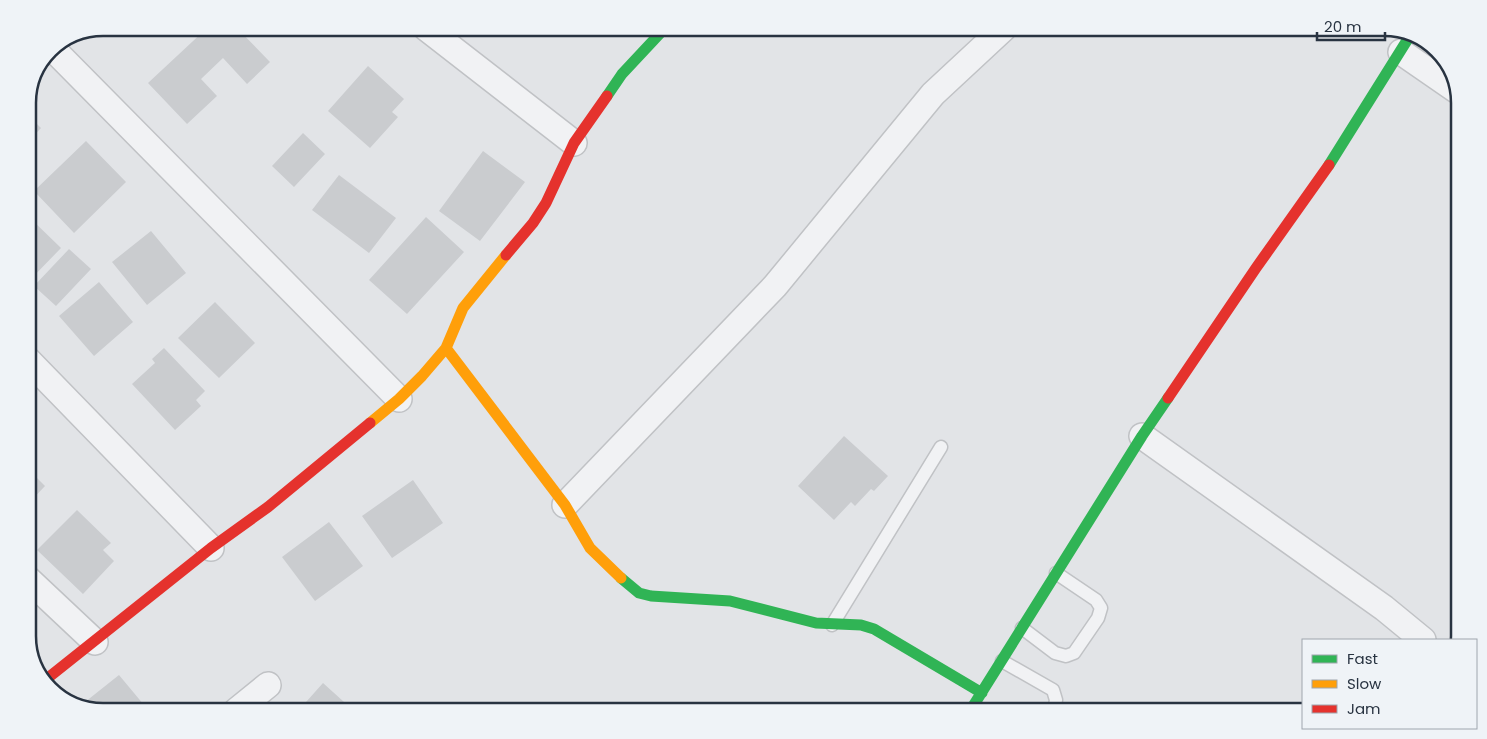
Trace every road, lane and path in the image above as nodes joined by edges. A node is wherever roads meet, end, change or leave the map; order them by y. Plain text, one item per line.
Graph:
1 (436, 36) edge
2 (658, 36) edge
3 (995, 36) edge
4 (1406, 43) edge
5 (58, 54) edge
6 (1447, 82) edge
7 (574, 143) junction
8 (446, 348) junction
9 (36, 368) edge
10 (399, 398) junction
11 (1142, 436) junction
12 (940, 447) dead end
13 (565, 505) junction
14 (211, 548) junction
15 (1056, 573) junction
16 (36, 586) edge
17 (832, 625) junction
18 (1022, 628) junction
19 (1422, 639) edge
20 (95, 642) junction
21 (1002, 661) junction
22 (50, 677) edge
23 (268, 685) dead end
24 (982, 693) junction
25 (247, 703) edge
26 (976, 703) edge
27 (1056, 703) edge

1 - 7 street
2 - 7 street
3 - 13 street
4 - 6 street
4 - 11 street
5 - 10 street
7 - 8 street
8 - 10 street
8 - 13 street
9 - 14 street
10 - 14 street
11 - 15 street
11 - 19 street
12 - 17 lane
13 - 17 street
14 - 20 street
15 - 18 street
15 - 18 lane
16 - 20 street
17 - 24 street
18 - 21 street
20 - 22 street
21 - 24 street
21 - 27 lane
23 - 25 street
24 - 26 street

